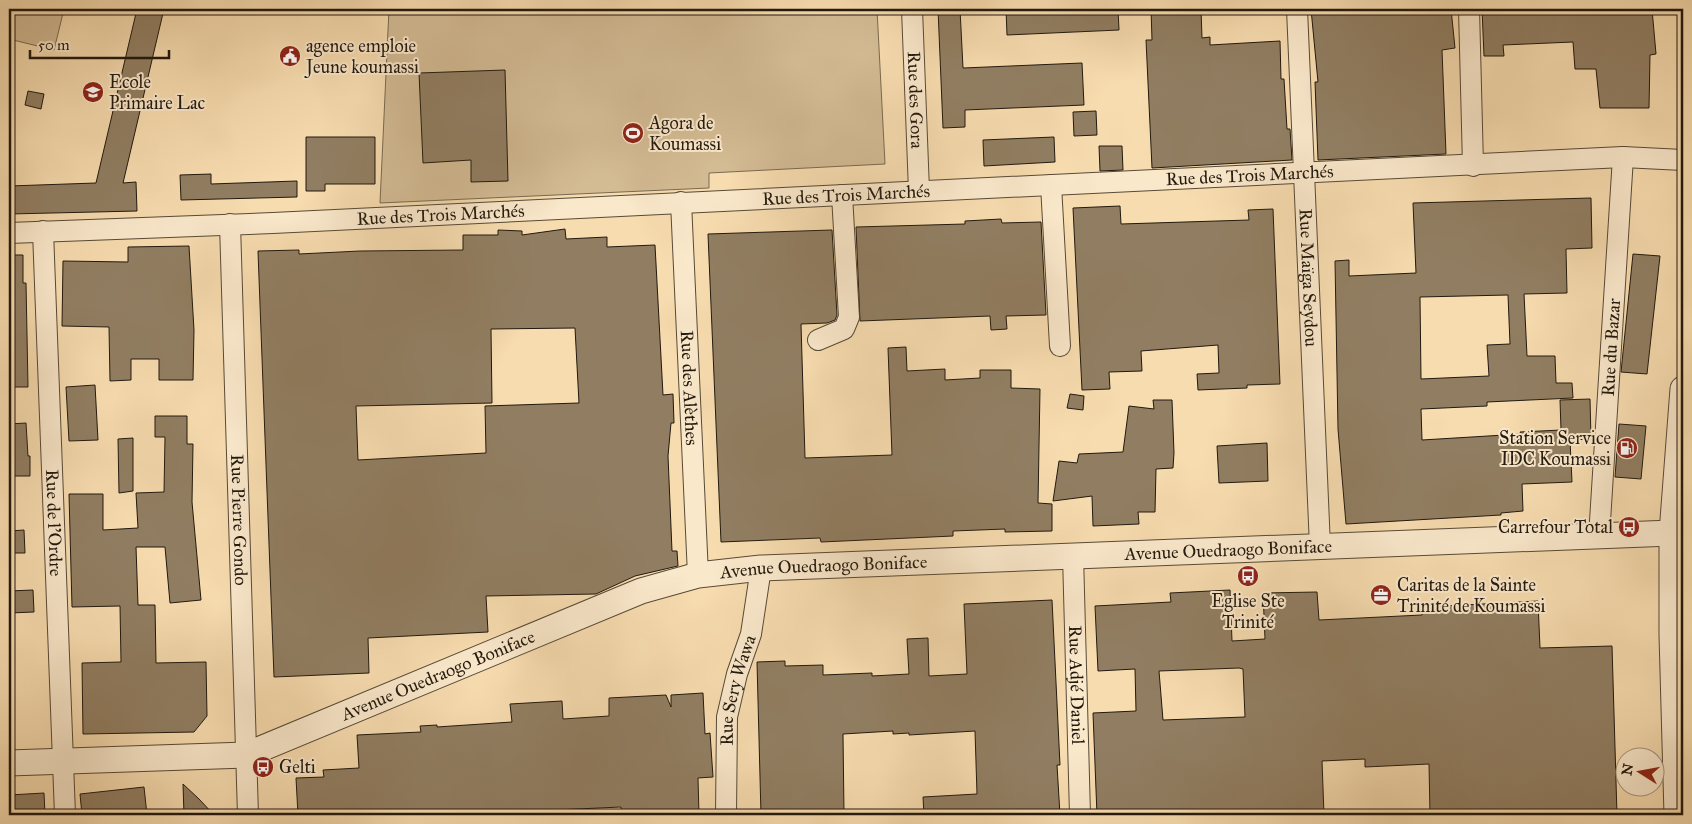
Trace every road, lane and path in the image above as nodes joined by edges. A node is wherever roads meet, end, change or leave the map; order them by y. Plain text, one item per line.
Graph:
1 (912, 9) edge
2 (1297, 9) edge
3 (1469, 9) edge
4 (1623, 157) junction
5 (1683, 160) edge
6 (1473, 166) junction
7 (1304, 174) junction
8 (1051, 185) junction
9 (919, 191) junction
10 (842, 195) junction
11 (681, 202) junction
12 (230, 224) junction
13 (43, 231) junction
14 (9, 233) edge
15 (818, 340) dead end
16 (1060, 346) dead end
17 (1683, 398) edge
18 (1672, 533) junction
19 (1599, 537) junction
20 (1320, 547) junction
21 (1074, 555) junction
22 (761, 568) junction
23 (698, 575) junction
24 (1677, 635) edge
25 (246, 755) junction
26 (63, 761) junction
27 (9, 763) edge
28 (66, 815) edge
29 (248, 815) edge
30 (726, 815) edge
31 (1080, 815) edge
32 (1676, 815) edge

1 - 9 street, Rue des Gora
2 - 7 street, Rue Maïga Seydou
3 - 6 street
4 - 5 street, Rue des Trois Marchés
4 - 6 street, Rue des Trois Marchés
4 - 19 street, Rue du Bazar
6 - 7 street, Rue des Trois Marchés
7 - 8 street, Rue des Trois Marchés
7 - 20 street, Rue Maïga Seydou
8 - 9 street, Rue des Trois Marchés
8 - 16 street
9 - 10 street, Rue des Trois Marchés
10 - 11 street, Rue des Trois Marchés
10 - 15 street
11 - 12 street, Rue des Trois Marchés
11 - 23 street, Rue des Alèthes
12 - 13 street, Rue des Trois Marchés
12 - 25 street, Rue Pierre Gondo
13 - 14 street, Rue des Trois Marchés
13 - 26 street, Rue de l'Ordre
17 - 18 street
18 - 19 street, Avenue Ouedraogo Boniface
18 - 24 street
19 - 20 street, Avenue Ouedraogo Boniface
20 - 21 street, Avenue Ouedraogo Boniface
21 - 22 street, Avenue Ouedraogo Boniface
21 - 31 street, Rue Adjé Daniel
22 - 23 street, Avenue Ouedraogo Boniface
22 - 30 street, Rue Sery Wawa
23 - 25 street, Avenue Ouedraogo Boniface
24 - 32 street
25 - 26 street, Avenue Ouedraogo Boniface
25 - 29 street, Rue Pierre Gondo
26 - 27 street, Avenue Ouedraogo Boniface
26 - 28 street, Rue de l'Ordre

